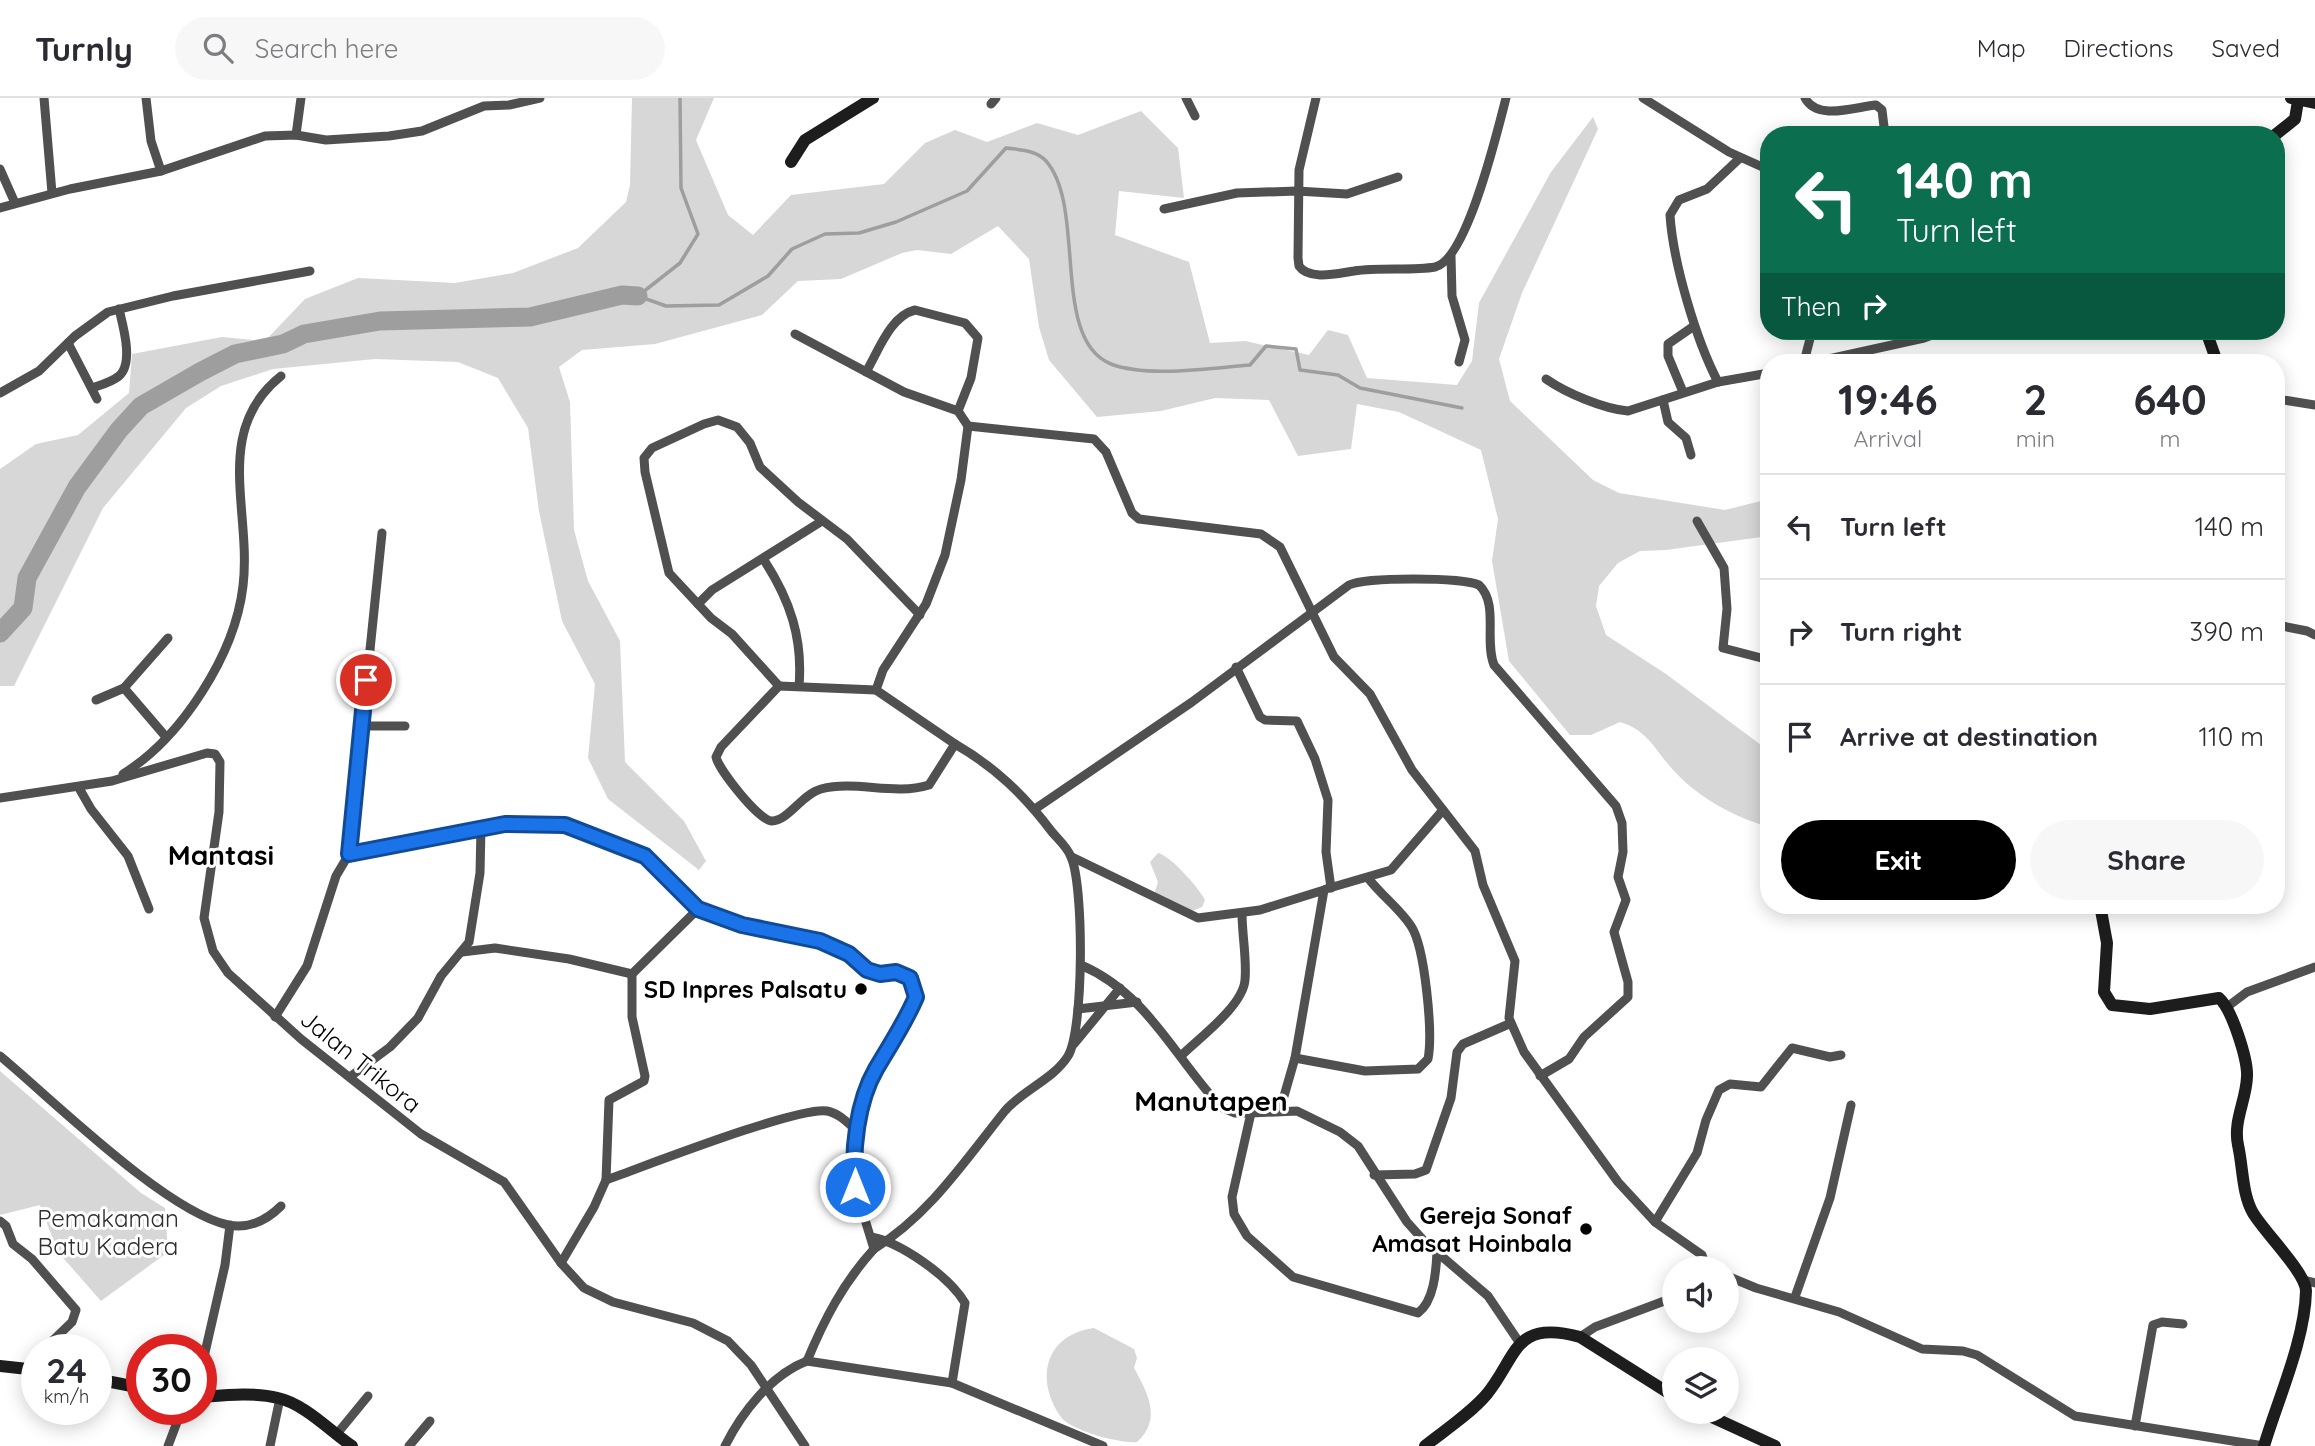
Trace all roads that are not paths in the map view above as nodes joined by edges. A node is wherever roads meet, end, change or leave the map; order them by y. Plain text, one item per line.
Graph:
1 (44, 98) edge
2 (146, 98) edge
3 (301, 98) edge
4 (540, 98) edge
5 (873, 98) edge
6 (1186, 98) edge
7 (1316, 98) edge
8 (1506, 98) edge
9 (1643, 98) edge
10 (1805, 98) edge
11 (2295, 100) edge
12 (483, 102) edge
13 (2315, 103) edge
14 (1195, 116) dead end
15 (1884, 126) edge
16 (2285, 127) edge
17 (296, 135) junction
18 (1740, 158) junction
19 (791, 162) dead end
20 (1760, 166) edge
21 (0, 169) edge
22 (161, 172) junction
23 (1398, 177) dead end
24 (1297, 191) junction
25 (52, 193) junction
26 (15, 202) junction
27 (0, 208) edge
28 (1164, 209) dead end
29 (1451, 256) junction
30 (310, 271) dead end
31 (118, 309) junction
32 (1694, 326) junction
33 (795, 334) dead end
34 (1915, 340) edge
35 (68, 343) junction
36 (1852, 354) edge
37 (1459, 362) dead end
38 (866, 372) junction
39 (1760, 375) edge
40 (281, 376) dead end
41 (1546, 379) dead end
42 (1718, 382) junction
43 (92, 388) junction
44 (1683, 392) junction
45 (0, 393) edge
46 (97, 399) dead end
47 (1663, 400) junction
48 (2285, 400) edge
49 (2315, 405) edge
50 (958, 411) junction
51 (968, 426) junction
52 (1691, 455) dead end
53 (822, 521) junction
54 (1697, 521) dead end
55 (382, 533) dead end
56 (764, 560) junction
57 (698, 604) junction
58 (1311, 614) junction
59 (920, 615) junction
60 (2285, 627) edge
61 (2315, 635) edge
62 (168, 638) dead end
63 (1760, 658) edge
64 (1236, 667) junction
65 (779, 686) junction
66 (799, 686) junction
67 (124, 688) junction
68 (876, 690) junction
69 (96, 700) dead end
70 (361, 726) junction
71 (405, 726) dead end
72 (166, 737) junction
73 (955, 744) junction
74 (112, 781) junction
75 (79, 788) junction
76 (0, 799) edge
77 (1035, 809) junction
78 (1443, 810) junction
79 (481, 828) junction
80 (349, 854) junction
81 (1072, 857) junction
82 (1368, 878) junction
83 (1328, 889) junction
84 (149, 909) dead end
85 (698, 909) junction
86 (1242, 913) junction
87 (2102, 914) edge
88 (462, 952) junction
89 (1081, 965) junction
90 (2315, 967) edge
91 (632, 974) junction
92 (1120, 988) junction
93 (1137, 1002) junction
94 (1105, 1006) junction
95 (2227, 1007) junction
96 (1078, 1009) junction
97 (275, 1017) junction
98 (1509, 1024) junction
99 (1073, 1046) junction
100 (1841, 1055) dead end
101 (0, 1056) edge
102 (1181, 1056) junction
103 (1295, 1058) junction
104 (351, 1076) junction
105 (1540, 1076) junction
106 (1851, 1105) dead end
107 (1280, 1110) junction
108 (1251, 1113) junction
109 (858, 1132) junction
110 (1374, 1175) junction
111 (606, 1180) junction
112 (281, 1206) dead end
113 (0, 1221) edge
114 (1655, 1222) junction
115 (230, 1225) junction
116 (871, 1237) junction
117 (889, 1240) junction
118 (874, 1250) junction
119 (1437, 1252) junction
120 (1703, 1256) edge
121 (561, 1263) junction
122 (1739, 1281) edge
123 (2310, 1281) edge
124 (1795, 1297) junction
125 (1662, 1302) edge
126 (2183, 1325) dead end
127 (60, 1334) edge
128 (209, 1334) edge
129 (1580, 1337) junction
130 (1519, 1342) junction
131 (807, 1361) junction
132 (0, 1366) edge
133 (21, 1368) edge
134 (952, 1383) junction
135 (766, 1387) junction
136 (1662, 1389) edge
137 (217, 1396) edge
138 (369, 1396) dead end
139 (281, 1398) junction
140 (430, 1422) dead end
141 (1723, 1424) edge
142 (177, 1425) edge
143 (2135, 1426) junction
144 (2184, 1434) junction
145 (336, 1435) junction
146 (1769, 1445) edge
147 (168, 1446) edge
148 (270, 1446) edge
149 (352, 1446) edge
150 (409, 1446) edge
151 (725, 1446) edge
152 (805, 1446) edge
153 (1103, 1446) edge
154 (1425, 1446) edge
155 (2185, 1446) edge
156 (2264, 1446) edge

1 - 25 street
2 - 22 street
3 - 17 street
4 - 12 street
5 - 19 street
6 - 14 street
7 - 24 street
8 - 29 street
9 - 18 street
10 - 15 street
11 - 13 street
11 - 16 street
12 - 17 street
17 - 22 street
18 - 20 street
18 - 32 street
21 - 26 street
22 - 25 street
23 - 24 street
24 - 28 street
24 - 29 street
25 - 26 street
26 - 27 street
29 - 37 street
30 - 31 street
31 - 35 street
31 - 43 street
32 - 42 street
32 - 44 street
33 - 38 street
34 - 36 street
35 - 43 street
35 - 45 street
38 - 50 street
38 - 50 street
39 - 42 street
40 - 72 street
41 - 47 street
42 - 44 street
43 - 46 street
44 - 47 street
47 - 52 street
48 - 49 street
50 - 51 street
51 - 58 street
51 - 59 street
53 - 56 street
53 - 57 street
53 - 59 street
54 - 63 street
55 - 70 street
56 - 57 street
56 - 66 street
57 - 65 street
58 - 64 street
58 - 78 street
58 - 105 street
59 - 68 street
60 - 61 street
62 - 67 street
64 - 77 street
64 - 83 street
65 - 66 street
65 - 73 street
66 - 68 street
67 - 69 street
67 - 72 street
68 - 73 street
70 - 71 street
70 - 80 street
72 - 74 street
73 - 77 street
74 - 75 street, Jalan Trikora
74 - 97 street, Jalan Trikora
75 - 76 street, Jalan Trikora
75 - 84 street
77 - 81 street
78 - 82 street
78 - 98 street
79 - 80 street
79 - 85 street
79 - 88 street
80 - 97 street
81 - 86 street
81 - 89 street
82 - 83 street
82 - 103 street
83 - 86 street
83 - 103 street
85 - 91 street
85 - 109 street
86 - 102 street
87 - 95 street
88 - 91 street
88 - 104 street
89 - 92 street
89 - 96 street
90 - 95 street
91 - 111 street
92 - 93 street
92 - 94 street
93 - 94 street
93 - 102 street
94 - 96 street
94 - 99 street
95 - 123 street
96 - 99 street
97 - 104 street, Jalan Trikora
98 - 105 street
98 - 110 street
99 - 117 street
100 - 114 street
101 - 115 street
102 - 108 street
103 - 107 street
104 - 121 street, Jalan Trikora
105 - 114 street
106 - 124 street
107 - 108 street
107 - 110 street
108 - 119 street
109 - 111 street
109 - 116 street
110 - 119 street
111 - 121 street
112 - 115 street
113 - 127 street
114 - 120 street
115 - 128 street
116 - 117 street
116 - 118 street
117 - 118 street
117 - 134 street
118 - 131 street
119 - 130 street
121 - 135 street, Jalan Trikora
122 - 124 street
123 - 156 street
124 - 143 street
125 - 129 street
126 - 143 street
129 - 130 street
129 - 136 street
130 - 154 street
131 - 134 street
131 - 135 street
132 - 133 street
134 - 153 street
135 - 151 street
135 - 152 street, Jalan Trikora
137 - 139 street
138 - 145 street
139 - 145 street
139 - 148 street
140 - 150 street
141 - 146 street
142 - 147 street
143 - 144 street
144 - 155 street
144 - 156 street
145 - 149 street

